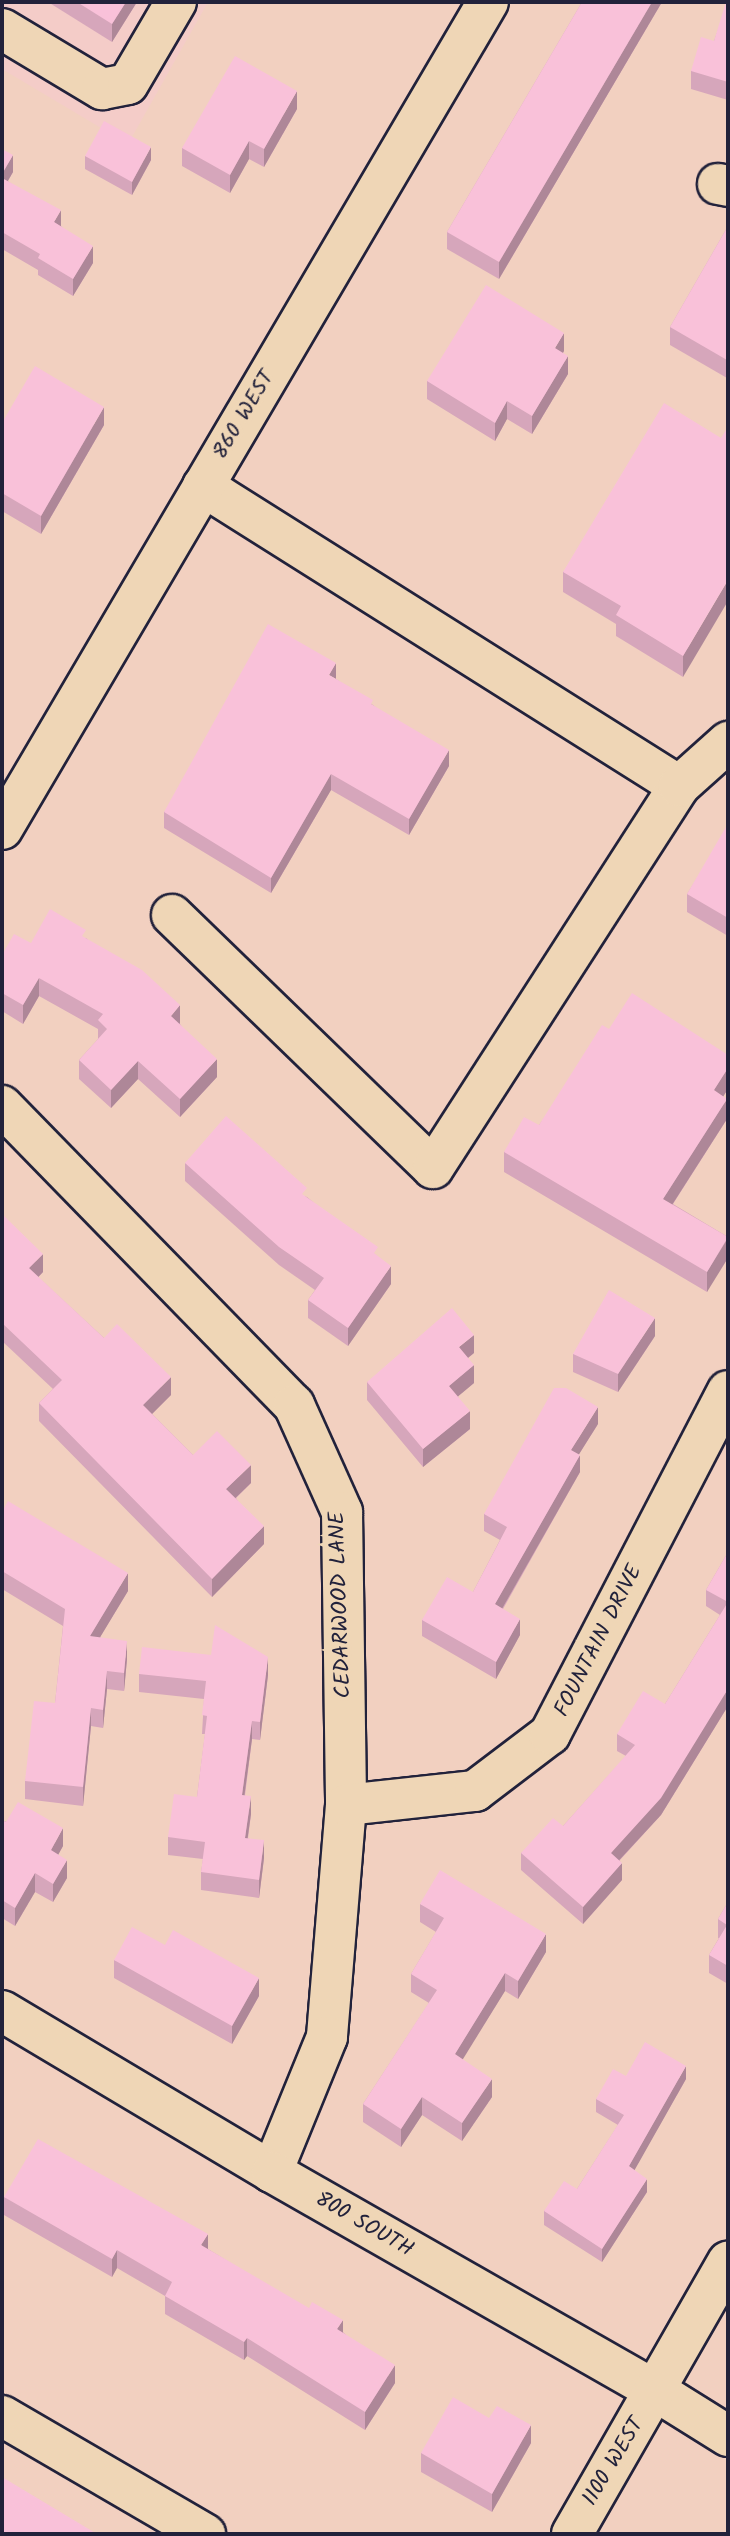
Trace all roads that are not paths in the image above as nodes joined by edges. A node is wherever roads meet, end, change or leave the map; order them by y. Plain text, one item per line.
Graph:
1 (176, 2) edge
2 (488, 2) edge
3 (2, 29) edge
4 (203, 486) junction
5 (728, 742) edge
6 (679, 786) junction
7 (2, 829) edge
8 (172, 915) dead end
9 (2, 1106) edge
10 (728, 1391) edge
11 (346, 1805) junction
12 (2, 2011) edge
13 (272, 2172) junction
14 (728, 2262) edge
15 (656, 2391) junction
16 (2, 2416) edge
17 (728, 2436) edge
18 (205, 2534) edge
19 (572, 2534) edge

1 - 3 street
2 - 4 street, 860 WEST
4 - 6 street
4 - 7 street, 860 WEST
5 - 6 street
6 - 8 street
9 - 11 street, CEDARWOOD LANE
10 - 11 street, FOUNTAIN DRIVE
11 - 13 street, CEDARWOOD LANE
12 - 13 street, 800 SOUTH
13 - 15 street, 800 SOUTH
14 - 15 street, 1100 WEST
15 - 17 street, 800 SOUTH
15 - 19 street, 1100 WEST
16 - 18 street

